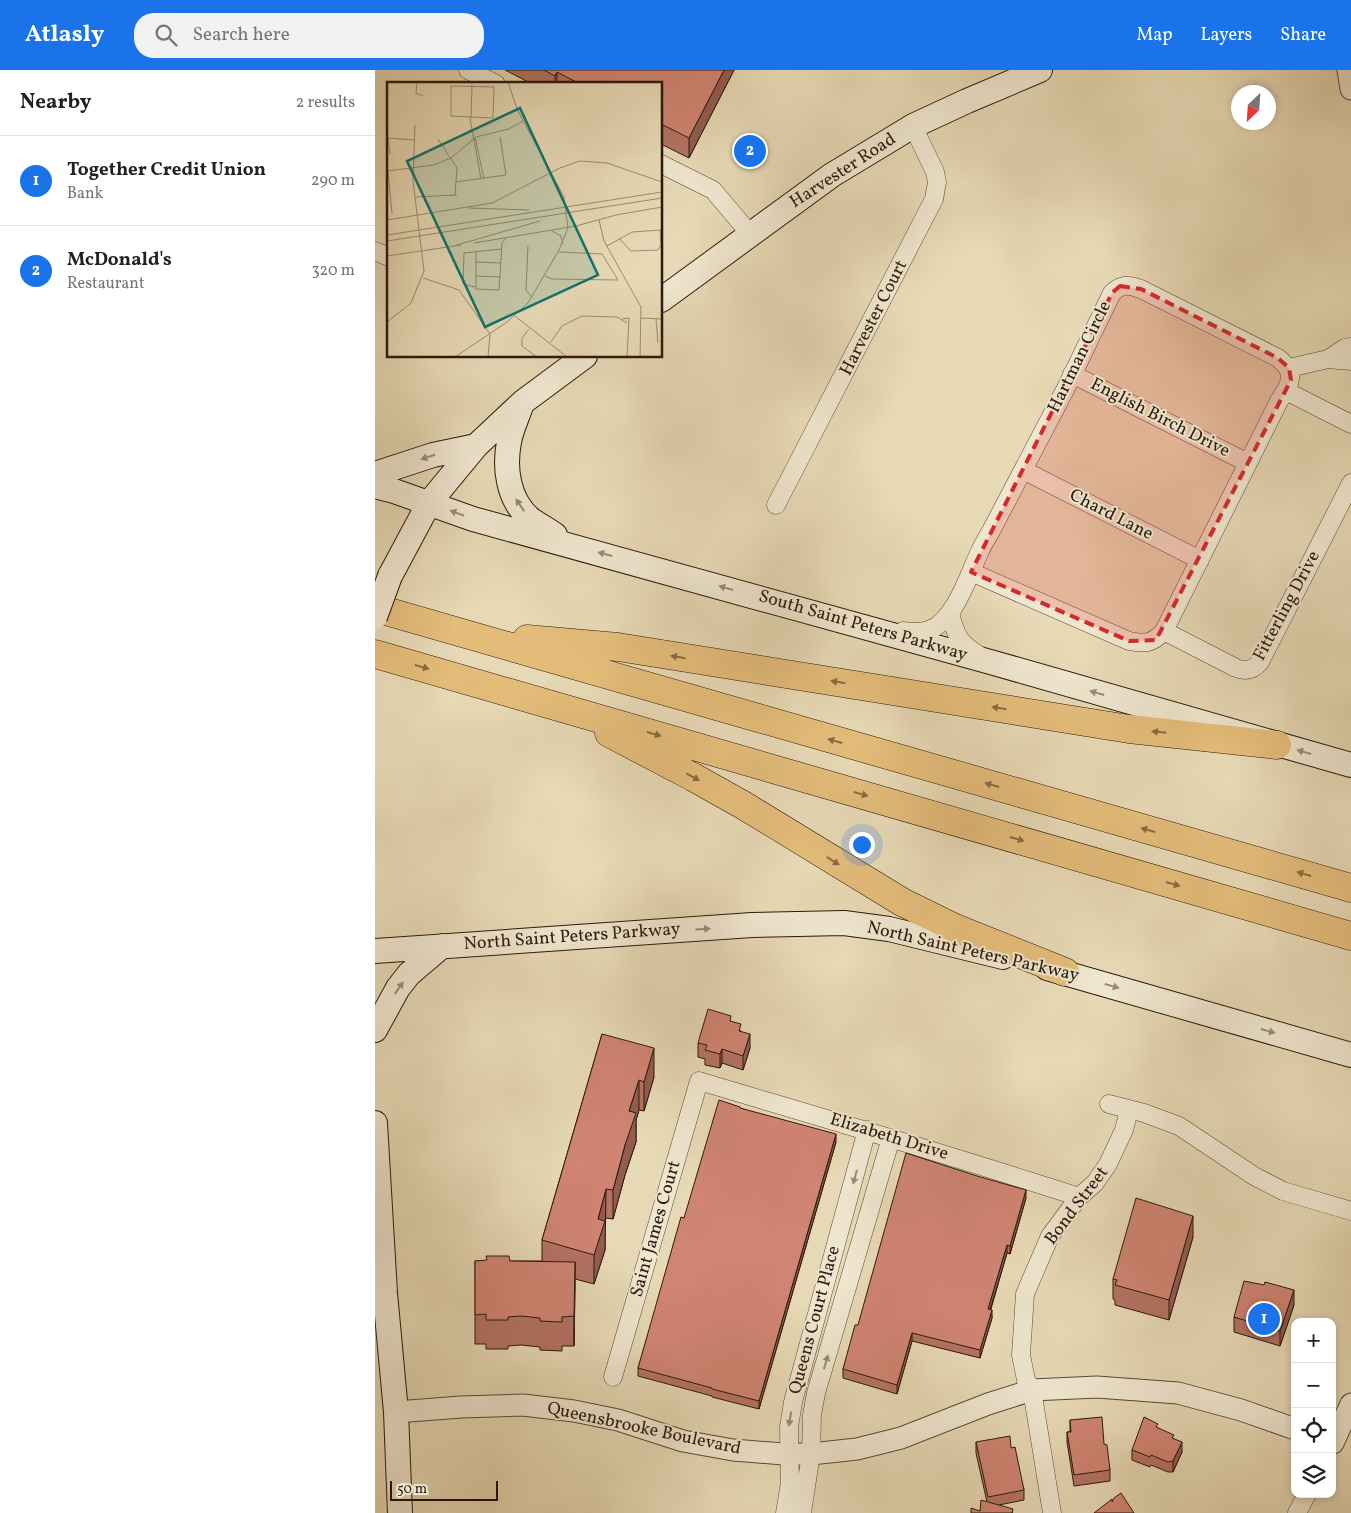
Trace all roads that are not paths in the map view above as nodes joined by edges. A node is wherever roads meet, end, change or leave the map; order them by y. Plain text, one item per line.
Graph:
1 (468, 70) edge
2 (1040, 70) edge
3 (1348, 70) edge
4 (492, 82) edge
5 (1351, 89) edge
6 (913, 126) junction
7 (663, 165) edge
8 (750, 234) junction
9 (375, 251) edge
10 (387, 257) edge
11 (663, 299) edge
12 (1351, 347) edge
13 (576, 358) edge
14 (1328, 359) junction
15 (1351, 361) edge
16 (1289, 368) junction
17 (1072, 374) junction
18 (1286, 391) junction
19 (523, 402) junction
20 (1351, 424) edge
21 (476, 446) junction
22 (1247, 463) junction
23 (1023, 470) junction
24 (375, 474) edge
25 (1351, 483) edge
26 (375, 486) edge
27 (429, 503) junction
28 (776, 505) dead end
29 (571, 545) junction
30 (1200, 560) junction
31 (971, 572) junction
32 (375, 608) edge
33 (950, 613) junction
34 (375, 618) edge
35 (1164, 631) junction
36 (883, 632) junction
37 (461, 633) junction
38 (375, 654) edge
39 (994, 663) junction
40 (557, 706) junction
41 (1277, 745) junction
42 (1351, 765) edge
43 (1351, 888) edge
44 (1351, 936) edge
45 (442, 946) junction
46 (375, 951) edge
47 (1065, 972) junction
48 (375, 1030) edge
49 (1351, 1055) edge
50 (699, 1081) joint
51 (1109, 1104) dead end
52 (1129, 1110) junction
53 (375, 1123) edge
54 (867, 1130) junction
55 (891, 1138) junction
56 (1079, 1197) junction
57 (1351, 1211) edge
58 (613, 1377) dead end
59 (1032, 1390) junction
60 (1351, 1404) edge
61 (397, 1412) junction
62 (1291, 1428) edge
63 (1337, 1445) edge
64 (789, 1454) junction
65 (811, 1454) junction
66 (1305, 1498) edge
67 (400, 1513) edge
68 (785, 1513) edge
69 (802, 1513) edge
70 (1052, 1513) edge
71 (1297, 1513) edge

1 - 4 street
2 - 6 main road, Harvester Road
3 - 5 street
6 - 8 main road, Harvester Road
6 - 28 street, Harvester Court
7 - 8 street
8 - 11 main road, Harvester Road
9 - 10 street
12 - 14 street
13 - 19 main road
14 - 15 street
14 - 16 street
16 - 17 street, Hartman Circle
16 - 18 street
17 - 22 street, English Birch Drive
17 - 23 street, Hartman Circle
18 - 20 street
18 - 22 street
19 - 21 main road
29 -> 19 main road
21 -> 24 main road
21 - 27 main road
22 - 30 street
23 - 30 street, Chard Lane
23 - 31 street, Hartman Circle
25 - 35 street, Fitterling Drive
26 - 27 main road, South Saint Peters Parkway
29 -> 27 main road, South Saint Peters Parkway
27 - 34 main road, bridge
36 -> 29 main road, South Saint Peters Parkway
30 - 35 street
31 - 33 street, Hartman Circle
31 - 35 street
32 - 37 highway
33 - 36 street, Hartman Circle
33 - 39 street
36 - 39 main road, South Saint Peters Parkway
41 -> 37 highway
43 -> 37 highway
38 -> 40 highway
41 -> 39 main road, South Saint Peters Parkway
40 -> 44 highway
40 -> 47 highway
42 -> 41 main road, South Saint Peters Parkway
45 - 46 main road, North Saint Peters Parkway
45 -> 47 main road, North Saint Peters Parkway
48 -> 45 main road
47 -> 49 main road, North Saint Peters Parkway
50 - 54 street, Elizabeth Drive
50 - 58 street, Saint James Court
51 - 52 street
52 - 56 street, Bond Street
52 - 57 street
53 - 61 main road
54 - 55 street, Elizabeth Drive
54 -> 64 street, Queens Court Place
55 - 56 street, Elizabeth Drive
65 -> 55 street, Queens Court Place
56 - 59 street, Bond Street
59 - 62 street, Queensbrooke Boulevard
59 - 65 street, Queensbrooke Boulevard
59 - 70 street, Bond Street
60 - 63 street
61 - 64 street, Queensbrooke Boulevard
61 - 67 main road
64 - 65 street, Queensbrooke Boulevard
64 - 68 street, Queens Court Place
65 - 69 street, Queens Court Place
66 - 71 street

